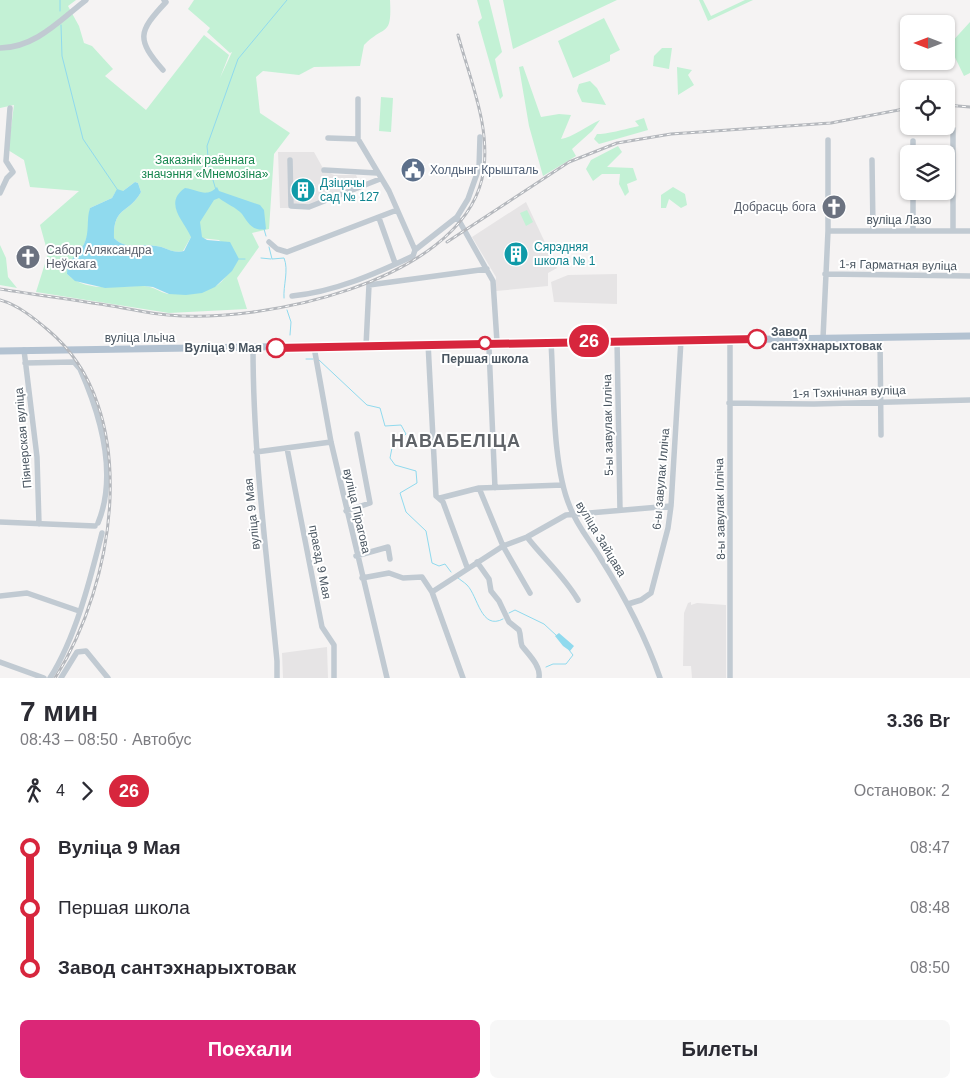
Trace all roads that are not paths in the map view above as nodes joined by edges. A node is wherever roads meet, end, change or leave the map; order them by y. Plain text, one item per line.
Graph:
1 (86, 0) edge
2 (164, 0) edge
3 (0, 48) edge
4 (163, 70) dead end
5 (358, 99) dead end
6 (10, 108) dead end
7 (953, 135) edge
8 (480, 137) dead end
9 (328, 138) dead end
10 (358, 139) junction
11 (828, 140) dead end
12 (913, 141) dead end
13 (913, 145) edge
14 (290, 160) dead end
15 (872, 160) dead end
16 (324, 170) dead end
17 (379, 176) junction
18 (0, 193) edge
19 (913, 200) edge
20 (397, 210) junction
21 (457, 217) junction
22 (379, 218) junction
23 (873, 230) junction
24 (913, 230) junction
25 (828, 231) junction
26 (953, 231) junction
27 (970, 231) edge
28 (269, 242) dead end
29 (415, 250) junction
30 (395, 264) junction
31 (488, 269) junction
32 (825, 274) junction
33 (970, 276) edge
34 (292, 296) dead end
35 (970, 336) edge
36 (823, 338) junction
37 (880, 338) junction
38 (730, 339) junction
39 (617, 340) junction
40 (681, 340) junction
41 (497, 342) junction
42 (551, 342) junction
43 (428, 343) junction
44 (366, 346) junction
45 (314, 347) junction
46 (253, 348) junction
47 (0, 350) edge
48 (24, 350) junction
49 (25, 363) junction
50 (970, 400) edge
51 (881, 401) junction
52 (729, 403) junction
53 (357, 434) dead end
54 (881, 436) dead end
55 (331, 442) junction
56 (287, 448) junction
57 (256, 452) junction
58 (563, 485) junction
59 (479, 488) junction
60 (495, 488) junction
61 (440, 498) junction
62 (671, 506) junction
63 (620, 510) junction
64 (346, 511) junction
65 (572, 513) junction
66 (0, 522) edge
67 (39, 524) junction
68 (102, 533) dead end
69 (527, 537) junction
70 (503, 546) junction
71 (356, 556) junction
72 (390, 559) dead end
73 (477, 562) junction
74 (467, 567) junction
75 (362, 578) junction
76 (432, 592) junction
77 (530, 593) dead end
78 (0, 596) edge
79 (578, 600) dead end
80 (628, 604) junction
81 (79, 611) junction
82 (0, 662) edge
83 (540, 677) edge
84 (44, 678) edge
85 (50, 678) edge
86 (61, 678) edge
87 (108, 678) edge
88 (277, 678) edge
89 (334, 678) edge
90 (387, 678) edge
91 (463, 678) edge
92 (660, 678) edge
93 (730, 678) edge

1 - 3 street
2 - 4 street
5 - 10 street
6 - 18 street
7 - 26 street
8 - 21 street
9 - 10 street
10 - 17 street
11 - 25 street
12 - 13 street
14 - 17 street
15 - 23 street
16 - 17 street
17 - 20 street
19 - 24 street
20 - 22 street
20 - 29 street
21 - 29 street
21 - 31 street
22 - 28 street
22 - 30 street
23 - 24 street, вуліца Лазо
23 - 25 street, вуліца Лазо
24 - 26 street, вуліца Лазо
25 - 32 street
26 - 27 street, вуліца Лазо
29 - 30 street
30 - 34 street
31 - 41 street
31 - 44 street
32 - 33 street, 1-я Гарматная вуліца
32 - 36 street
35 - 37 main road, вуліца Ільіча
36 - 37 main road, вуліца Ільіча
36 - 38 main road, вуліца Ільіча
37 - 51 street
38 - 40 main road, вуліца Ільіча
38 - 52 street, 8-ы завулак Ілліча
39 - 40 main road, вуліца Ільіча
39 - 42 main road, вуліца Ільіча
39 - 63 street, 5-ы завулак Ілліча
40 - 62 street, 6-ы завулак Ілліча
41 - 42 main road, вуліца Ільіча
41 - 43 main road, вуліца Ільіча
41 - 60 street
42 - 58 street, вуліца Зайцава
43 - 44 main road, вуліца Ільіча
43 - 61 street
44 - 45 main road, вуліца Ільіча
45 - 46 main road, вуліца Ільіча
45 - 55 street, вуліца Пірагова
46 - 48 main road, вуліца Ільіча
46 - 57 street, вуліца 9 Мая
47 - 48 main road, вуліца Ільіча
48 - 49 street, Піянерская вуліца
49 - 67 street, Піянерская вуліца
49 - 67 street
50 - 51 street, 1-я Тэхнічная вуліца
51 - 52 street, 1-я Тэхнічная вуліца
51 - 54 street
52 - 93 street, 8-ы завулак Ілліча
53 - 64 street
55 - 56 street
55 - 64 street, вуліца Пірагова
56 - 57 street
56 - 89 street, праезд 9 Мая
57 - 88 street, вуліца 9 Мая
58 - 60 street
58 - 65 street, вуліца Зайцава
59 - 60 street
59 - 61 street
59 - 70 street
61 - 74 street
62 - 63 street
62 - 80 street, 6-ы завулак Ілліча
63 - 65 street
64 - 71 street, вуліца Пірагова
65 - 69 street
65 - 80 street, вуліца Зайцава
66 - 67 street
68 - 81 street
69 - 70 street
69 - 79 street
70 - 73 street
70 - 77 street
71 - 72 street
71 - 75 street, вуліца Пірагова
73 - 74 street
73 - 83 street
74 - 76 street
75 - 76 street
75 - 90 street, вуліца Пірагова
76 - 91 street
78 - 81 street
80 - 92 street, вуліца Зайцава
81 - 85 street
82 - 84 street
86 - 87 street

